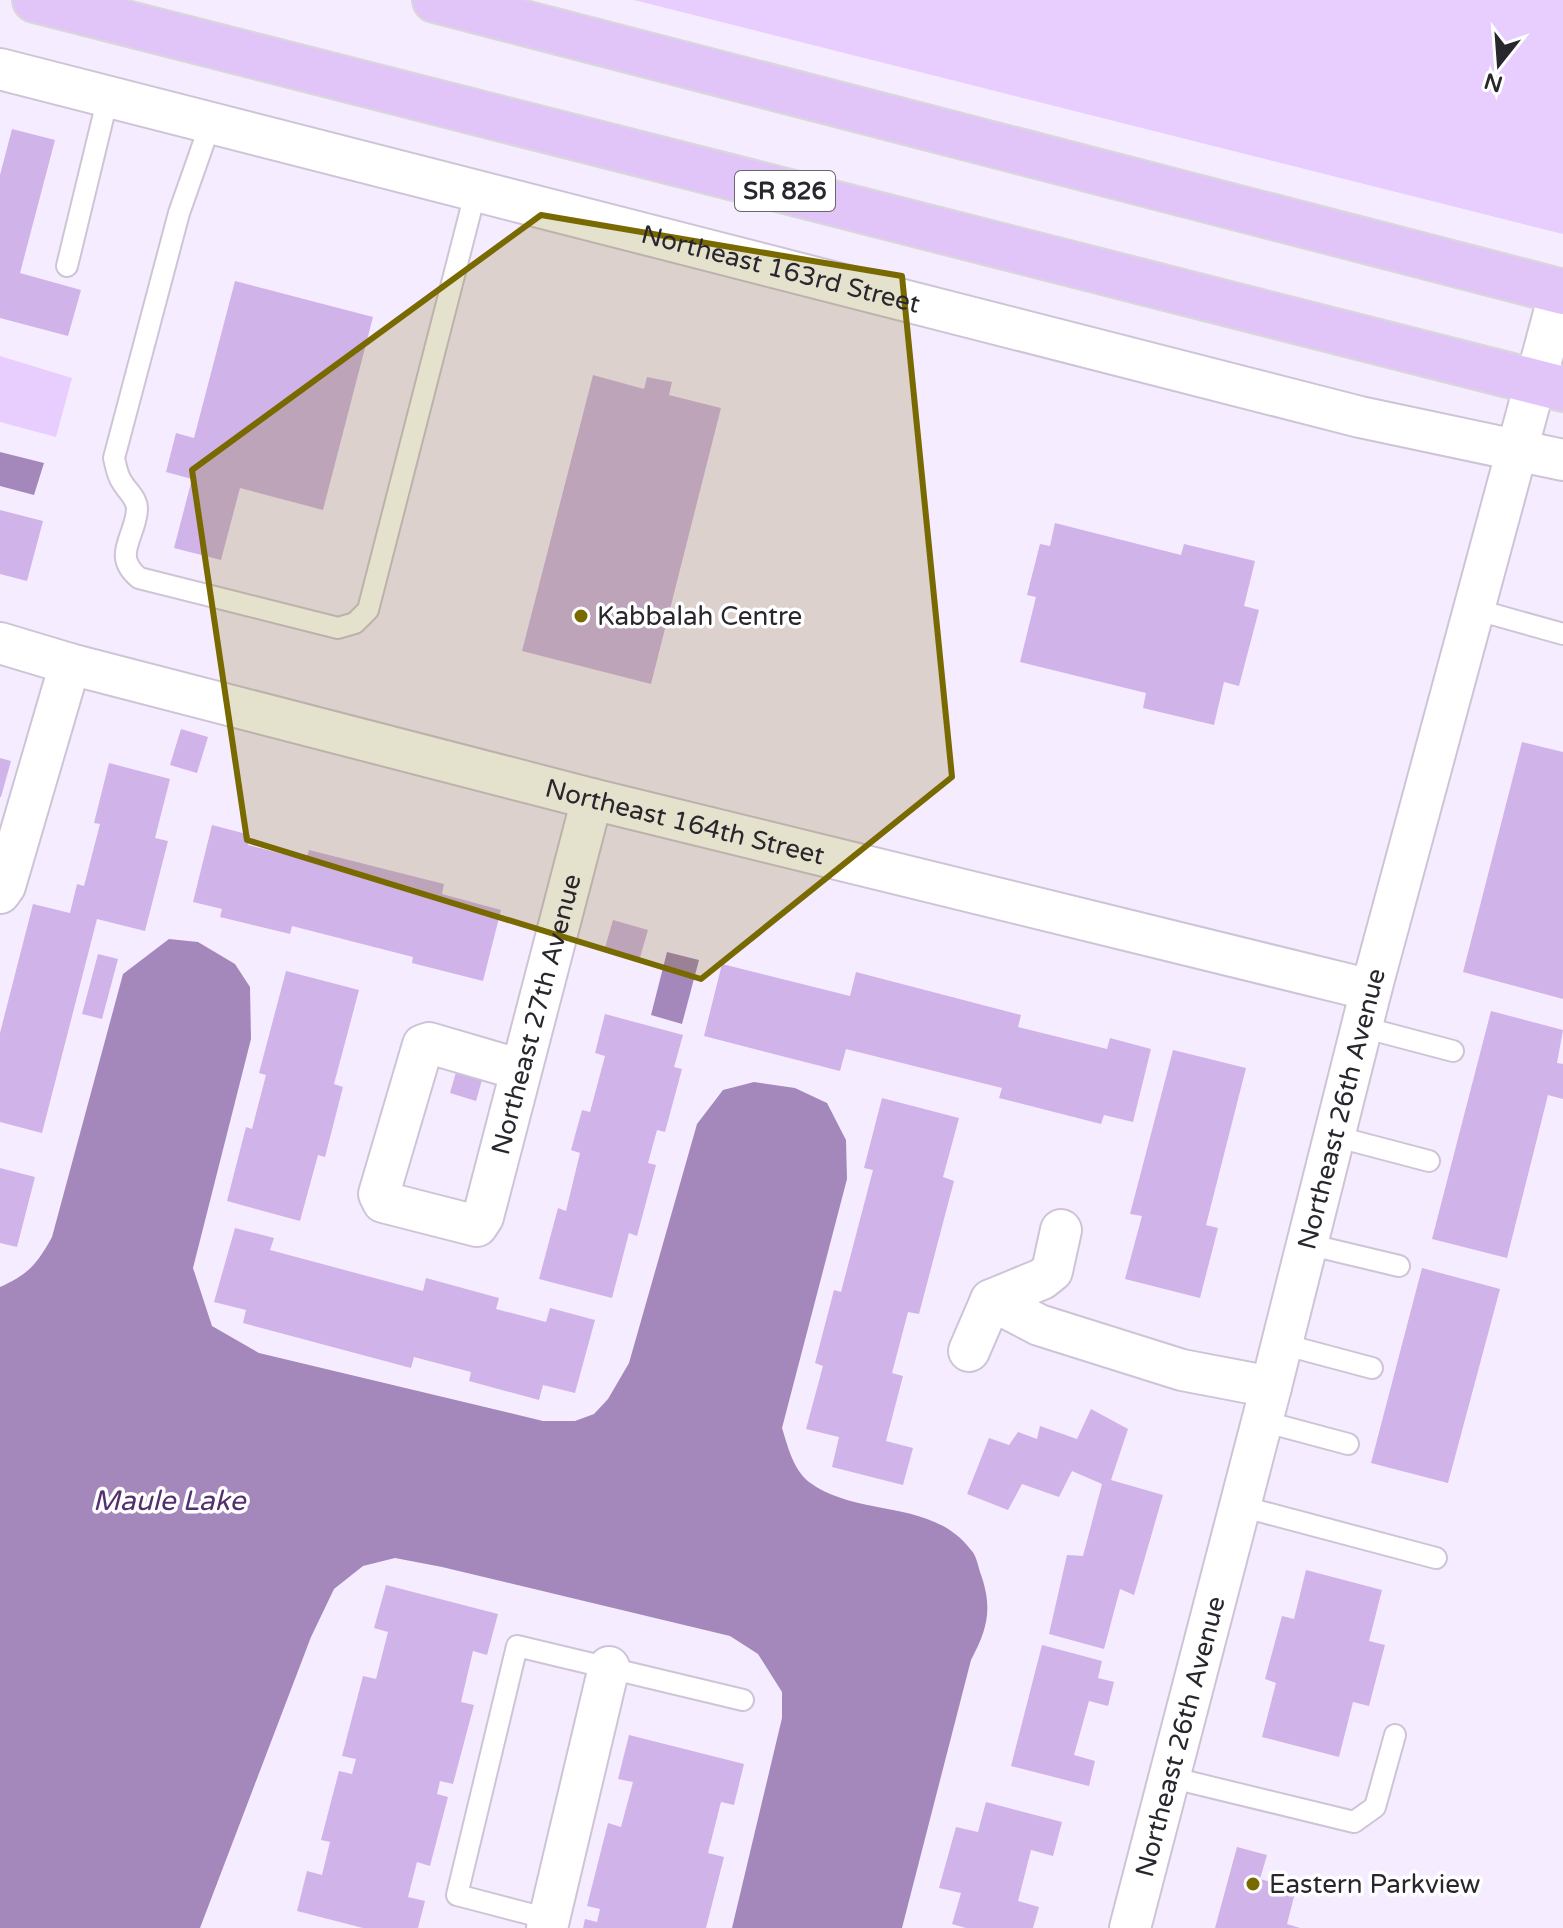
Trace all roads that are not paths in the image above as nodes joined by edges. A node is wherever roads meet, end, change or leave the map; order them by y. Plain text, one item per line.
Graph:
1 (35, 0) edge
2 (435, 0) edge
3 (0, 69) edge
4 (108, 97) junction
5 (211, 122) junction
6 (476, 190) junction
7 (67, 266) dead end
8 (1562, 291) edge
9 (1549, 386) edge
10 (1516, 450) junction
11 (1563, 460) edge
12 (1474, 609) junction
13 (1563, 634) edge
14 (0, 643) edge
15 (70, 664) junction
16 (592, 799) junction
17 (0, 893) edge
18 (1366, 1008) junction
19 (1453, 1051) dead end
20 (521, 1070) junction
21 (1334, 1136) junction
22 (1429, 1161) dead end
23 (1061, 1230) dead end
24 (1307, 1244) junction
25 (1399, 1266) dead end
26 (991, 1300) junction
27 (1282, 1344) junction
28 (969, 1351) dead end
29 (1372, 1368) dead end
30 (1267, 1404) junction
31 (1348, 1444) dead end
32 (1240, 1506) junction
33 (1436, 1558) dead end
34 (609, 1667) junction
35 (743, 1700) dead end
36 (1395, 1735) dead end
37 (1169, 1777) junction
38 (548, 1924) edge
39 (1130, 1928) edge

1 - 9 main road, SR 826
2 - 8 main road
3 - 4 street, Northeast 163rd Street
4 - 5 street, Northeast 163rd Street
4 - 7 lane
5 - 6 street, Northeast 163rd Street
5 - 6 lane
6 - 10 street, Northeast 163rd Street
8 - 9 street, Northeast 26th Avenue
9 - 10 street, Northeast 26th Avenue
10 - 11 street, Northeast 163rd Street
10 - 12 street, Northeast 26th Avenue
12 - 13 lane
12 - 18 street, Northeast 26th Avenue
14 - 15 street, Northeast 164th Street
15 - 16 street, Northeast 164th Street
15 - 17 street
16 - 18 street, Northeast 164th Street
16 - 20 street, Northeast 27th Avenue
18 - 19 lane
18 - 21 street, Northeast 26th Avenue
20 - 20 street, Northeast 27th Avenue
21 - 22 lane
21 - 24 street, Northeast 26th Avenue
23 - 26 street
24 - 25 lane
24 - 27 street, Northeast 26th Avenue
26 - 28 street
26 - 30 street
27 - 29 lane
27 - 30 street, Northeast 26th Avenue
30 - 31 lane
30 - 32 street, Northeast 26th Avenue
32 - 33 lane
32 - 37 street, Northeast 26th Avenue
34 - 35 lane
34 - 38 street
34 - 38 lane
36 - 37 lane
37 - 39 street, Northeast 26th Avenue

